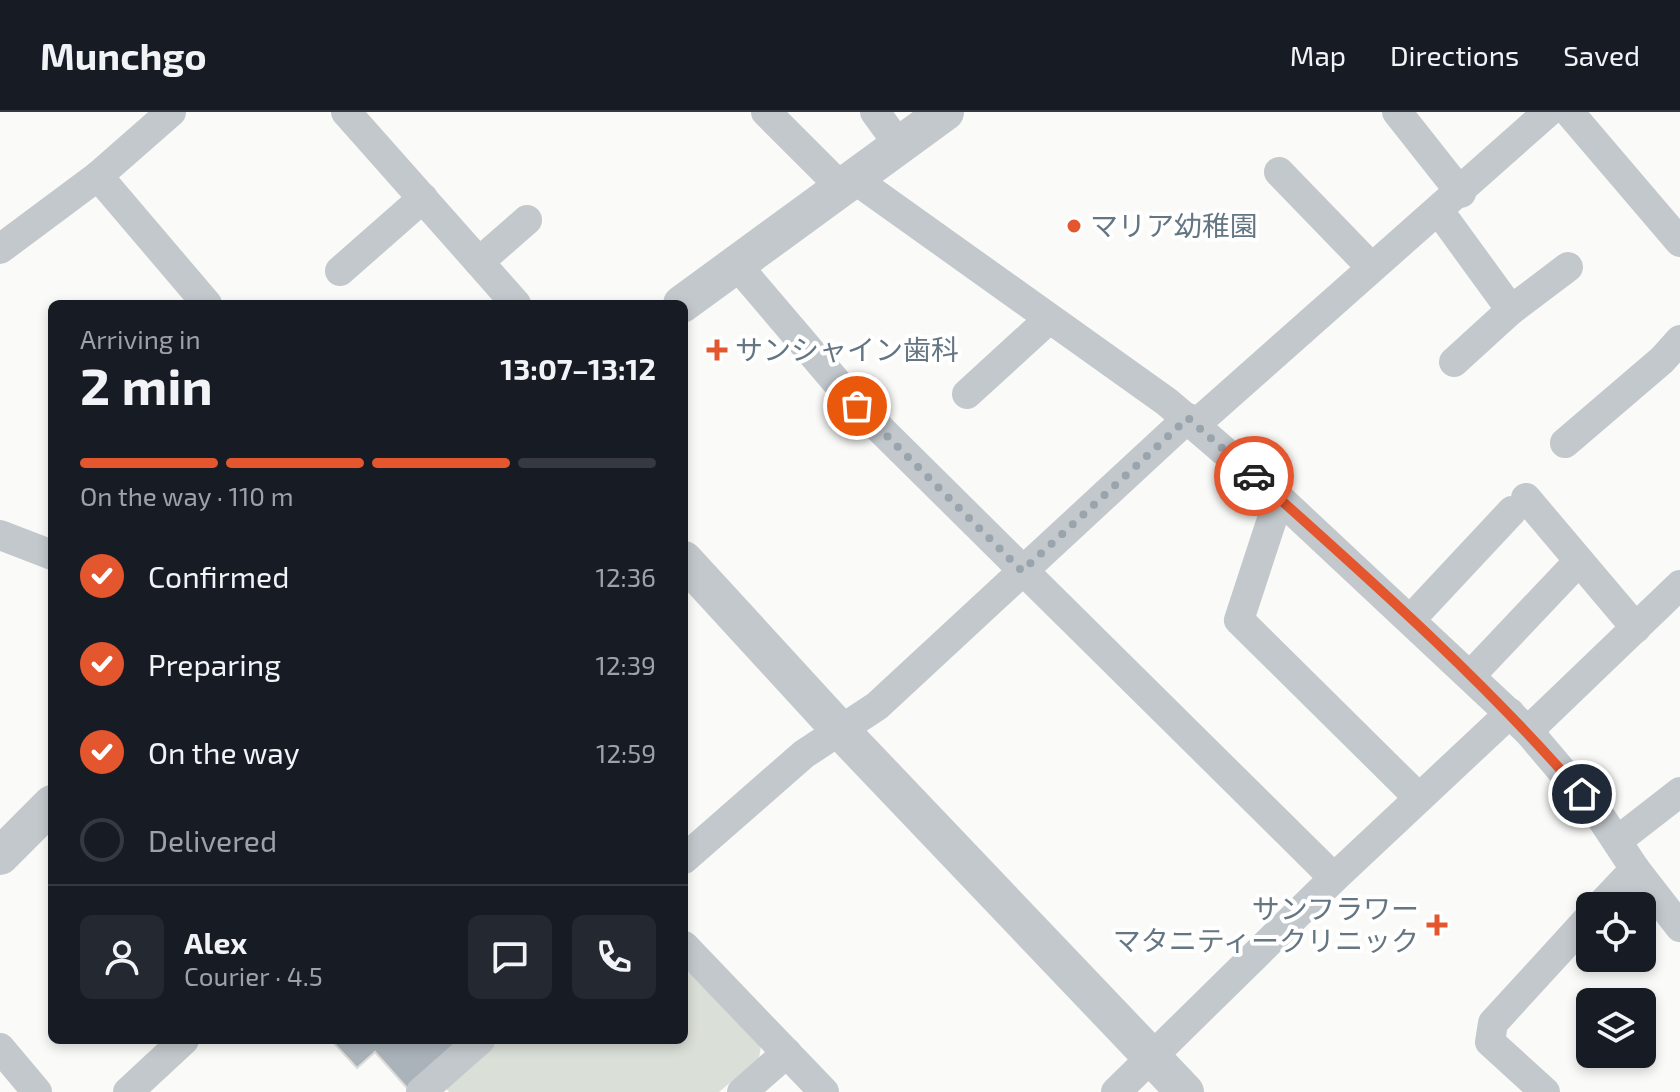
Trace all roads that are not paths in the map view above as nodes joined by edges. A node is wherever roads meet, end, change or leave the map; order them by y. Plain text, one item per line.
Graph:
1 (171, 112) edge
2 (346, 112) edge
3 (766, 112) edge
4 (875, 112) edge
5 (945, 112) edge
6 (1397, 112) edge
7 (1548, 112) edge
8 (1569, 112) edge
9 (899, 145) junction
10 (1279, 172) dead end
11 (98, 176) junction
12 (847, 183) junction
13 (423, 198) junction
14 (1450, 202) junction
15 (527, 220) dead end
16 (4, 236) edge
17 (1680, 242) edge
18 (479, 262) junction
19 (736, 264) junction
20 (1371, 267) junction
21 (1568, 267) dead end
22 (340, 271) dead end
23 (204, 300) edge
24 (512, 300) edge
25 (687, 300) edge
26 (1511, 310) junction
27 (1048, 320) junction
28 (1680, 340) edge
29 (1454, 362) dead end
30 (967, 394) dead end
31 (1192, 421) junction
32 (1565, 443) dead end
33 (1279, 498) junction
34 (0, 535) edge
35 (48, 553) edge
36 (1578, 562) junction
37 (688, 564) edge
38 (1022, 571) junction
39 (1680, 585) edge
40 (1411, 619) junction
41 (1636, 628) junction
42 (1471, 675) junction
43 (1519, 722) junction
44 (840, 730) junction
45 (1680, 792) edge
46 (1419, 798) junction
47 (48, 808) edge
48 (1617, 841) junction
49 (0, 856) edge
50 (688, 856) edge
51 (1635, 869) junction
52 (1334, 878) junction
53 (1613, 892) edge
54 (1680, 927) edge
55 (1576, 932) edge
56 (688, 950) edge
57 (180, 1044) edge
58 (475, 1044) edge
59 (0, 1048) edge
60 (787, 1053) junction
61 (1153, 1058) junction
62 (37, 1092) edge
63 (128, 1092) edge
64 (421, 1092) edge
65 (742, 1092) edge
66 (824, 1092) edge
67 (1116, 1092) edge
68 (1185, 1092) edge
69 (1545, 1092) edge

1 - 11 street
2 - 13 street
3 - 12 street
4 - 9 street
5 - 9 street
6 - 14 street
7 - 14 street
8 - 17 street
9 - 12 street
10 - 20 street
11 - 16 street
11 - 23 street
12 - 19 street
12 - 27 street
13 - 18 street
13 - 22 street
14 - 20 street
14 - 26 street
15 - 18 street
18 - 24 street
19 - 25 street
19 - 38 street
20 - 31 street
21 - 26 street
26 - 29 street
27 - 30 street
27 - 31 street
28 - 32 street
31 - 33 street
31 - 38 street
33 - 40 street
33 - 46 street
34 - 35 street
36 - 40 street
36 - 41 street
36 - 42 street
37 - 44 street
38 - 44 street
38 - 52 street
39 - 41 street
40 - 42 street
41 - 43 street
42 - 43 street
43 - 46 street
43 - 48 street
44 - 50 street
44 - 61 street
45 - 48 street
46 - 52 street
47 - 49 street
48 - 51 street
51 - 53 street
51 - 54 street
52 - 61 street
55 - 69 street
56 - 60 street
57 - 63 street
58 - 64 street
59 - 62 street
60 - 65 street
60 - 66 street
61 - 67 street
61 - 68 street

